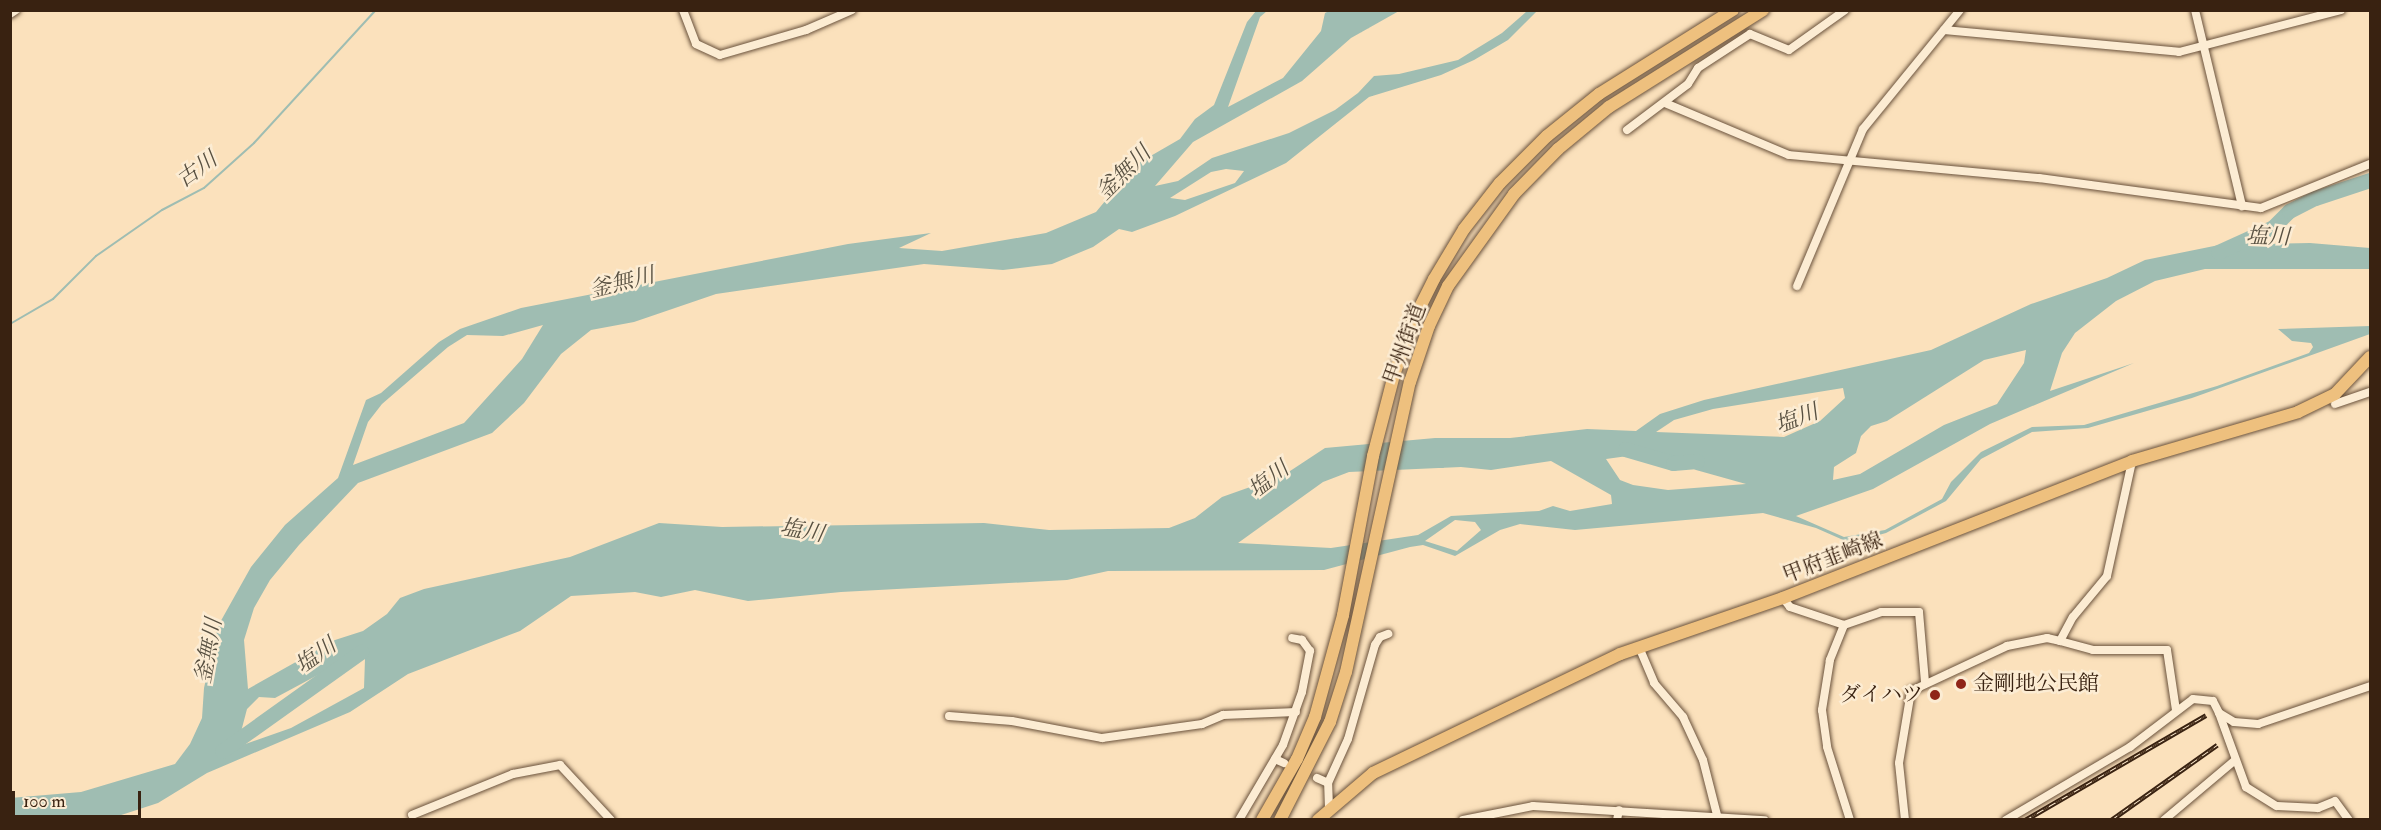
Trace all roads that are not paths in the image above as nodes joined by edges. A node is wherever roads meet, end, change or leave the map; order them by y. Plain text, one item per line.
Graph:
1 (16, 10) edge
2 (683, 10) edge
3 (852, 10) edge
4 (1733, 10) edge
5 (1763, 10) edge
6 (1845, 10) edge
7 (1960, 10) edge
8 (2195, 10) edge
9 (2341, 10) edge
10 (10, 14) edge
11 (1714, 22) junction
12 (1944, 30) junction
13 (1722, 36) junction
14 (2203, 45) junction
15 (1728, 48) junction
16 (1665, 103) junction
17 (1627, 130) dead end
18 (1849, 160) junction
19 (2370, 164) edge
20 (2242, 206) junction
21 (1797, 286) dead end
22 (2370, 357) edge
23 (2370, 392) edge
24 (2335, 399) junction
25 (2132, 461) junction
26 (1783, 598) junction
27 (1844, 624) junction
28 (1388, 634) dead end
29 (1292, 638) dead end
30 (2060, 640) junction
31 (1639, 647) junction
32 (1925, 682) junction
33 (2370, 686) edge
34 (2176, 710) junction
35 (1296, 712) junction
36 (2219, 713) junction
37 (949, 716) dead end
38 (1275, 759) junction
39 (2234, 761) junction
40 (1284, 764) dead end
41 (1317, 778) dead end
42 (1328, 783) junction
43 (1329, 808) junction
44 (1619, 810) junction
45 (412, 815) dead end
46 (1716, 815) junction
47 (1706, 817) edge
48 (610, 819) edge
49 (1239, 819) edge
50 (1262, 819) edge
51 (1280, 819) edge
52 (1318, 819) edge
53 (1463, 819) edge
54 (1617, 819) edge
55 (1765, 819) edge
56 (1850, 819) edge
57 (1905, 819) edge
58 (2006, 819) edge
59 (2164, 819) edge
60 (2349, 819) edge

1 - 10 street
2 - 3 street
4 - 11 main road, 甲州街道
5 - 13 main road, 甲州街道
6 - 15 street
7 - 12 street
8 - 14 street
9 - 14 street
11 - 13 street
11 - 50 main road, 甲州街道
12 - 14 street
12 - 18 street
13 - 15 street
13 - 51 main road, 甲州街道
14 - 20 street
15 - 16 street
16 - 17 street
16 - 18 street
18 - 20 street
18 - 21 street
19 - 20 street
22 - 24 main road, 甲府韮崎線
23 - 24 street
24 - 25 main road, 甲府韮崎線
25 - 26 main road, 甲府韮崎線
25 - 30 street
26 - 27 street
26 - 31 main road, 甲府韮崎線
27 - 32 street
27 - 56 street
28 - 42 street
29 - 35 street
30 - 32 street
30 - 34 street
31 - 43 main road, 甲府韮崎線
31 - 46 street
32 - 57 street
33 - 36 street
34 - 36 street
34 - 58 street
35 - 37 street
35 - 38 street
36 - 39 street
38 - 40 street
38 - 49 street
39 - 59 street
39 - 60 street
41 - 42 street
42 - 43 street
43 - 52 main road, 甲府韮崎線
44 - 47 street
44 - 53 street
44 - 54 street
45 - 48 street
46 - 47 street
46 - 55 street

